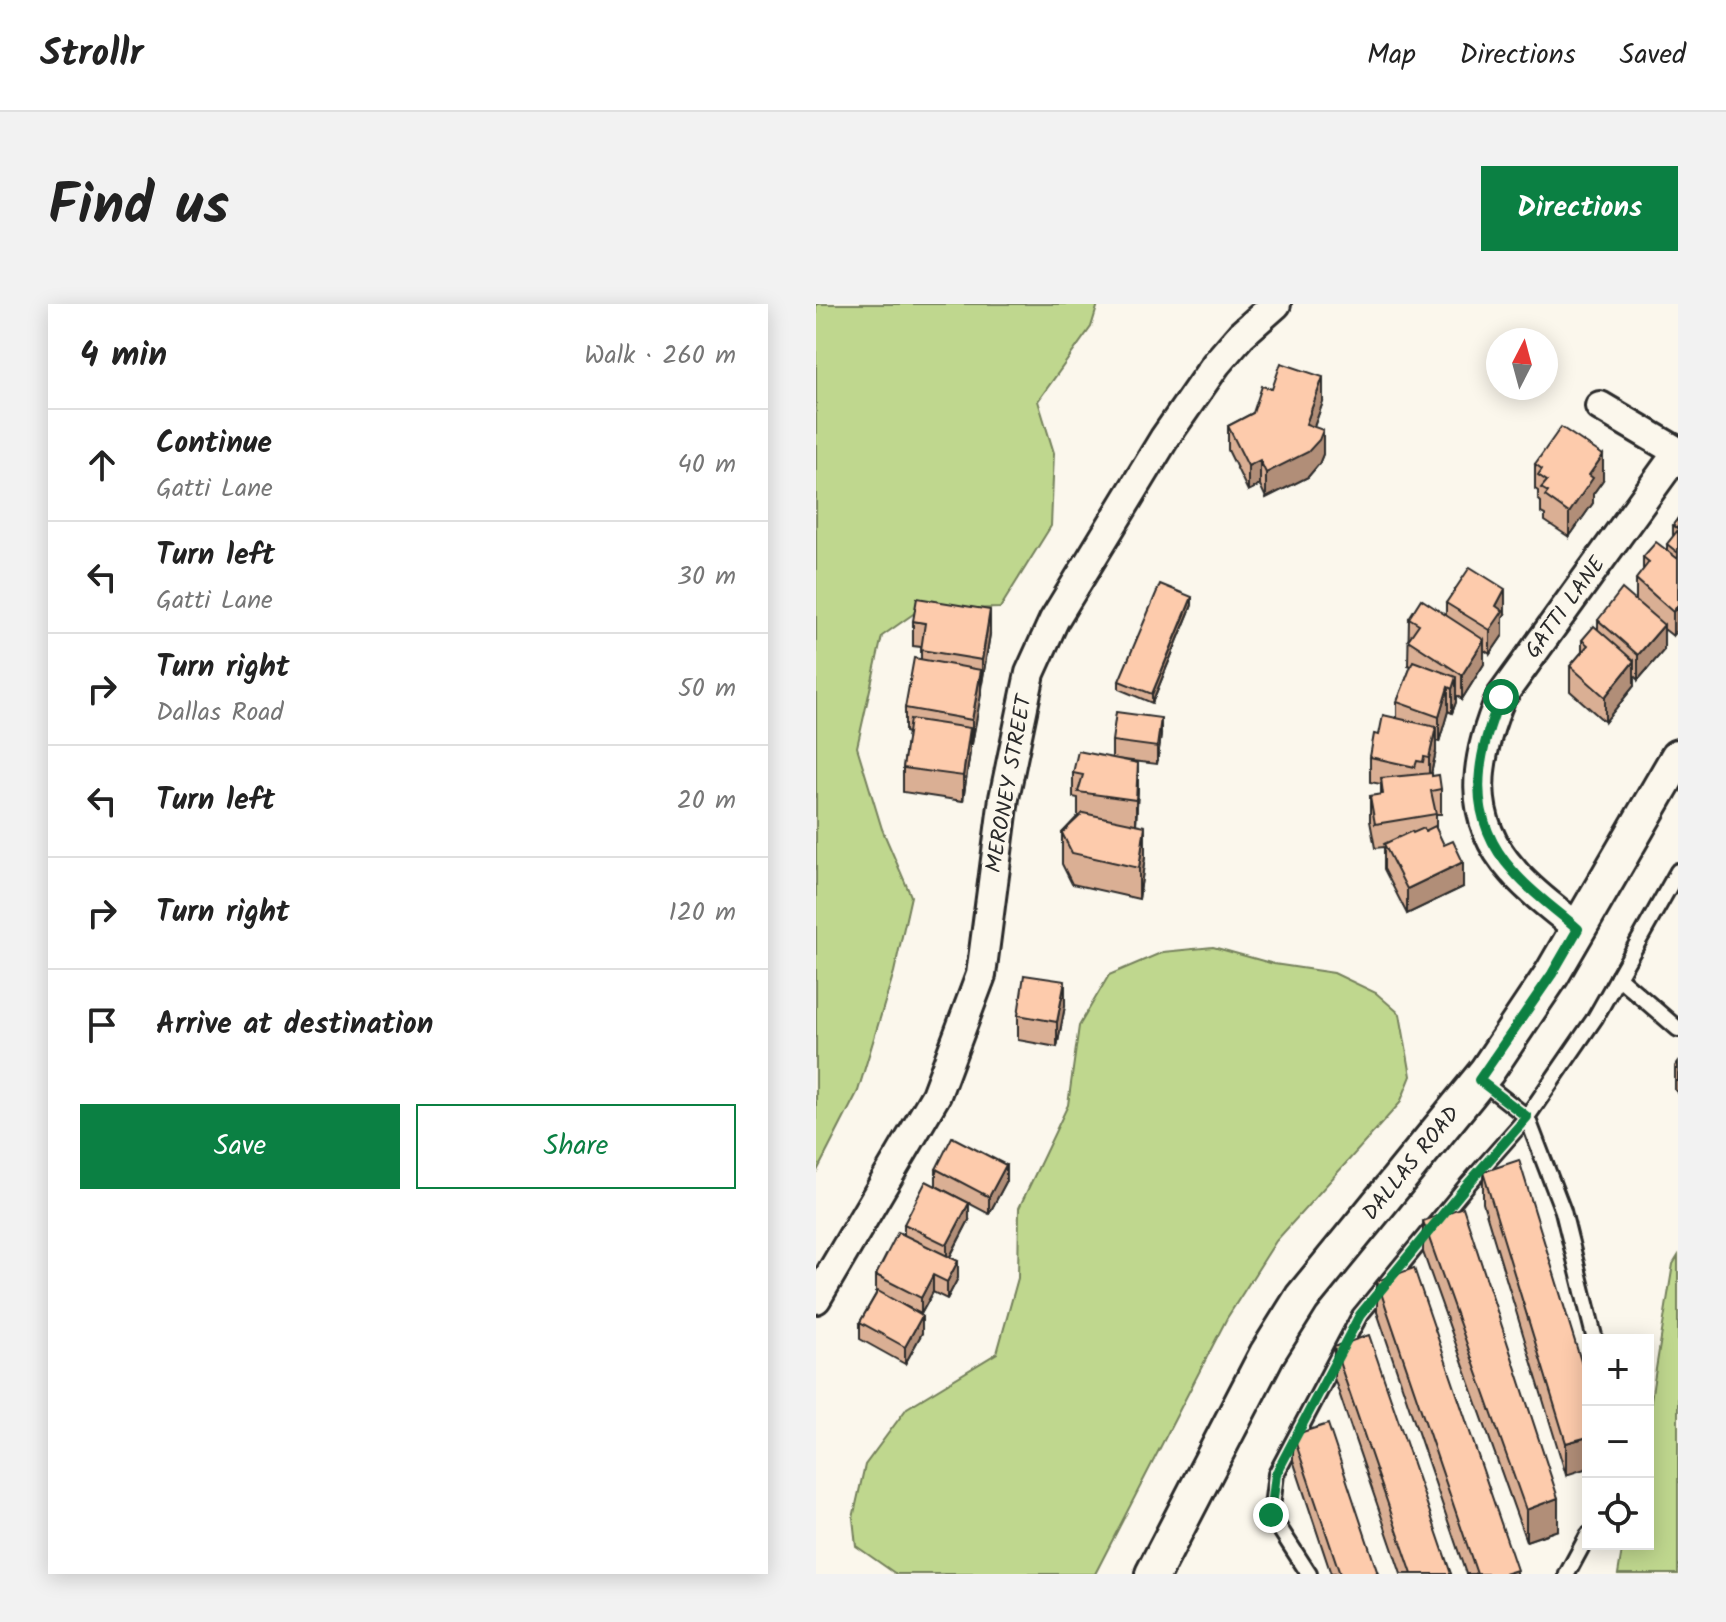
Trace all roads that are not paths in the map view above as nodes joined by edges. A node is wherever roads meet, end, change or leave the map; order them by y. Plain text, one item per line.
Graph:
1 (1276, 304) edge
2 (1600, 406) dead end
3 (1678, 452) edge
4 (1678, 757) edge
5 (1678, 871) edge
6 (1578, 929) junction
7 (1618, 977) junction
8 (1678, 1029) edge
9 (1479, 1080) junction
10 (1527, 1117) junction
11 (816, 1299) edge
12 (1594, 1334) edge
13 (1582, 1546) edge
14 (1153, 1574) edge
15 (1309, 1574) edge
16 (1567, 1574) edge

1 - 11 street, MERONEY STREET
2 - 3 street, GATTI LANE
3 - 6 street, GATTI LANE
4 - 6 street, DALLAS ROAD
5 - 7 lane
6 - 9 street, DALLAS ROAD
7 - 8 lane
7 - 10 lane
9 - 10 lane
9 - 14 street, DALLAS ROAD
10 - 12 lane
10 - 15 lane
13 - 16 lane

